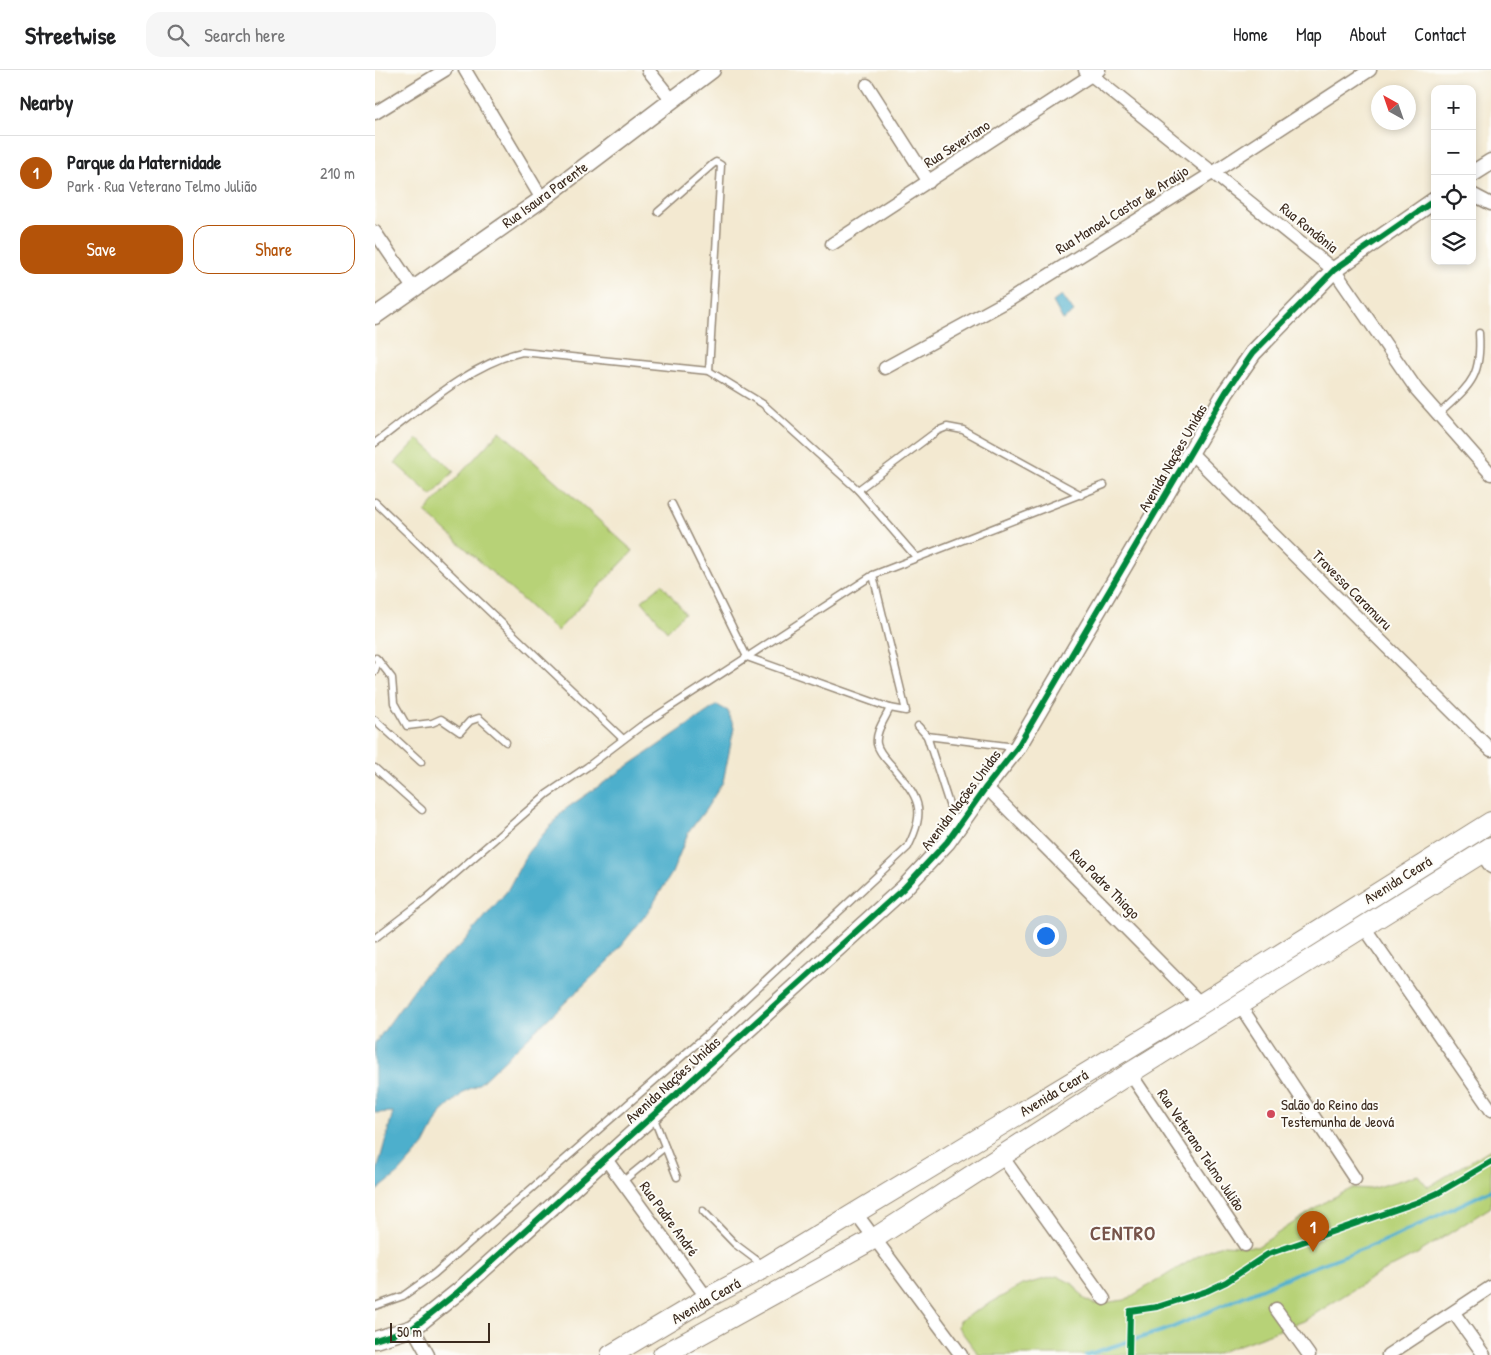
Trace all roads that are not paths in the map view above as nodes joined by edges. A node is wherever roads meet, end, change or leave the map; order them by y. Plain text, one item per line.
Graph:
1 (445, 70) edge
2 (465, 70) edge
3 (647, 70) edge
4 (712, 70) edge
5 (1370, 70) edge
6 (1092, 72) edge
7 (867, 85) dead end
8 (672, 100) junction
9 (375, 113) edge
10 (1491, 162) edge
11 (1476, 171) edge
12 (1213, 172) junction
13 (929, 182) junction
14 (1476, 196) edge
15 (542, 199) junction
16 (1431, 203) edge
17 (1491, 204) edge
18 (657, 212) dead end
19 (375, 232) edge
20 (832, 244) dead end
21 (1334, 270) junction
22 (413, 288) junction
23 (375, 316) edge
24 (1479, 333) dead end
25 (885, 368) dead end
26 (709, 371) junction
27 (1439, 414) junction
28 (375, 443) edge
29 (1191, 453) junction
30 (1491, 474) edge
31 (1104, 485) dead end
32 (858, 490) junction
33 (1081, 495) junction
34 (375, 502) edge
35 (672, 504) dead end
36 (916, 557) junction
37 (873, 575) junction
38 (747, 657) junction
39 (376, 659) edge
40 (375, 671) edge
41 (890, 708) junction
42 (375, 720) edge
43 (918, 726) dead end
44 (927, 736) junction
45 (623, 739) junction
46 (506, 742) dead end
47 (1017, 748) junction
48 (1491, 750) edge
49 (421, 762) dead end
50 (375, 768) edge
51 (986, 786) junction
52 (422, 810) dead end
53 (1491, 822) edge
54 (958, 829) junction
55 (1488, 856) edge
56 (1365, 928) junction
57 (375, 938) edge
58 (1201, 1004) junction
59 (1239, 1004) junction
60 (1129, 1073) junction
61 (1491, 1110) edge
62 (653, 1115) junction
63 (665, 1146) junction
64 (1001, 1155) junction
65 (605, 1158) junction
66 (677, 1177) dead end
67 (1355, 1179) dead end
68 (622, 1182) junction
69 (703, 1211) dead end
70 (855, 1212) junction
71 (875, 1238) junction
72 (1245, 1244) dead end
73 (766, 1267) junction
74 (1491, 1288) edge
75 (707, 1298) junction
76 (1104, 1299) dead end
77 (375, 1306) edge
78 (1276, 1309) dead end
79 (1454, 1313) junction
80 (739, 1315) junction
81 (680, 1316) junction
82 (413, 1328) junction
83 (375, 1340) edge
84 (428, 1355) edge
85 (611, 1355) edge
86 (662, 1355) edge
87 (961, 1355) edge
88 (1309, 1355) edge
89 (1388, 1355) edge
90 (1484, 1355) edge

1 - 9 street
2 - 15 street
3 - 8 street
4 - 8 street, Rua Isaura Parente
5 - 12 street, Rua Manoel Castor de Araújo
6 - 12 street, Rua Rondônia
6 - 13 street, Rua Severiano
7 - 13 street
8 - 15 street, Rua Isaura Parente
10 - 11 street
12 - 21 street, Rua Rondônia
12 - 25 street, Rua Manoel Castor de Araújo
13 - 20 street, Rua Severiano
14 - 17 street
15 - 22 street, Rua Isaura Parente
16 - 21 street, Avenida Nações Unidas
18 - 26 lane
19 - 22 street
21 - 27 street, Rua Rondônia
21 - 29 street, Avenida Nações Unidas
22 - 23 street, Rua Isaura Parente
24 - 27 lane
26 - 28 lane
26 - 32 lane
27 - 30 street, Rua Rondônia
29 - 47 street, Avenida Nações Unidas
29 - 48 street, Travessa Caramuru
31 - 33 lane
32 - 33 lane
32 - 36 lane
33 - 36 lane
34 - 45 lane
35 - 38 lane
36 - 37 lane
37 - 38 lane
37 - 41 lane
38 - 41 lane
38 - 45 lane
39 - 40 lane
39 - 46 lane
41 - 77 lane
42 - 49 lane
43 - 44 lane
44 - 47 lane
44 - 54 lane
45 - 57 lane
47 - 51 street, Avenida Nações Unidas
50 - 52 lane
51 - 54 street, Avenida Nações Unidas
51 - 58 street, Rua Padre Thiago
53 - 58 main road, Avenida Ceará
54 - 62 street, Avenida Nações Unidas
55 - 56 main road, Avenida Ceará
56 - 59 main road, Avenida Ceará
56 - 61 street
58 - 70 main road, Avenida Ceará
59 - 60 main road, Avenida Ceará
59 - 67 street
60 - 64 main road, Avenida Ceará
60 - 72 street, Rua Veterano Telmo Julião
62 - 63 lane
62 - 65 street, Avenida Nações Unidas
63 - 66 lane
63 - 68 lane
64 - 71 main road, Avenida Ceará
64 - 76 street
65 - 68 street, Rua Padre André
65 - 82 street, Avenida Nações Unidas
68 - 75 street, Rua Padre André
69 - 73 lane
70 - 71 street
70 - 73 main road, Avenida Ceará
71 - 80 main road, Avenida Ceará
71 - 87 street
73 - 75 main road, Avenida Ceará
73 - 80 main road
74 - 79 street
75 - 81 main road, Avenida Ceará
78 - 88 street
79 - 89 street
79 - 90 street
80 - 86 main road, Avenida Ceará
81 - 85 main road, Avenida Ceará
81 - 86 main road
82 - 83 street, Avenida Nações Unidas
82 - 84 street

